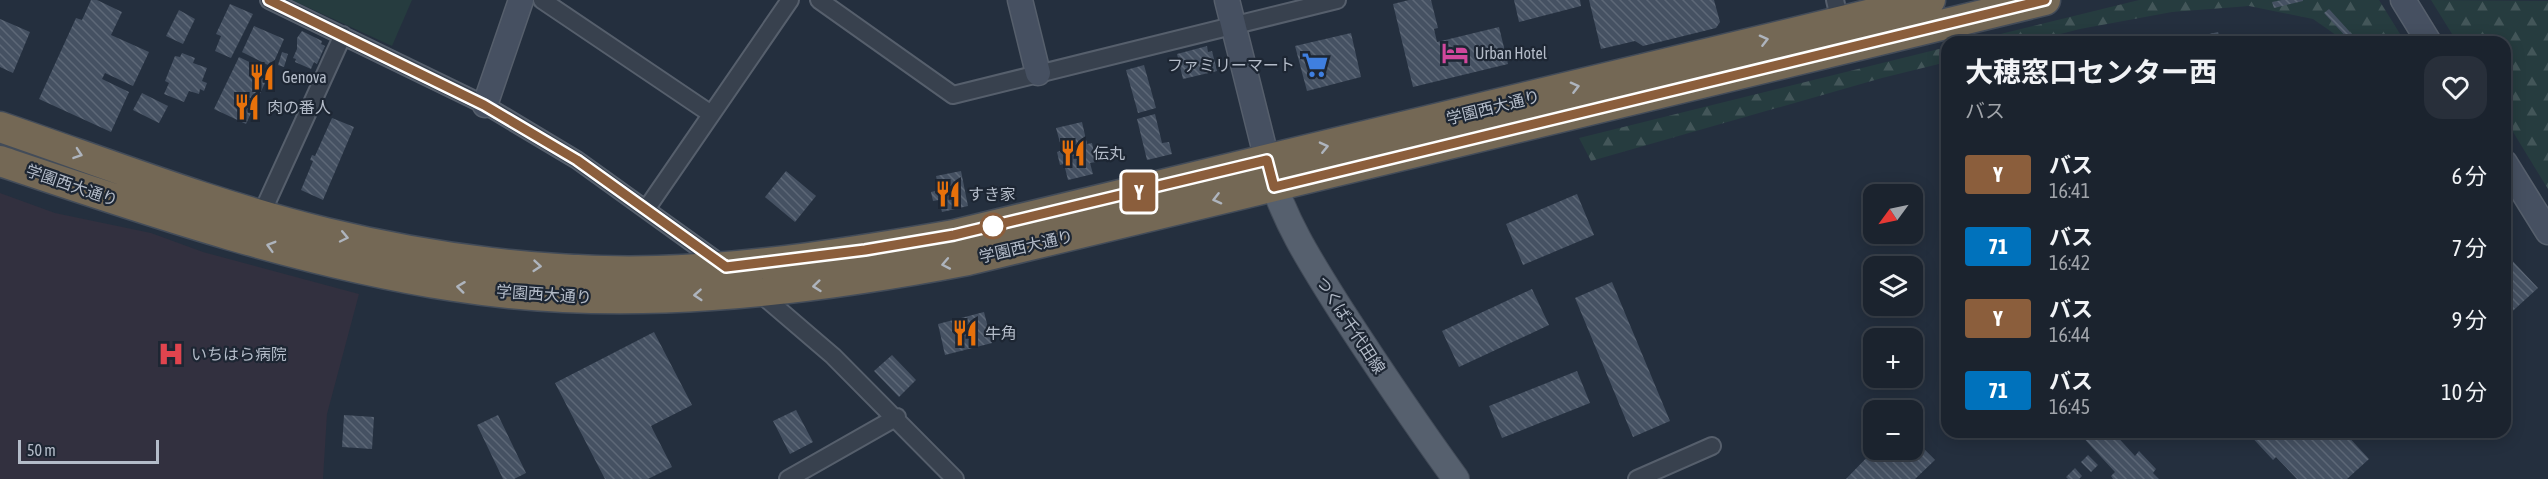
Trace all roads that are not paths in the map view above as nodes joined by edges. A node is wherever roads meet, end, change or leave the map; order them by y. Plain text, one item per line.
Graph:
1 (269, 0) edge
2 (521, 0) edge
3 (542, 0) edge
4 (790, 0) edge
5 (819, 0) edge
6 (1020, 0) edge
7 (1227, 0) edge
8 (1336, 0) edge
9 (1930, 0) edge
10 (2045, 0) edge
11 (2403, 0) edge
12 (1838, 11) edge
13 (1234, 25) junction
14 (343, 36) junction
15 (2425, 36) edge
16 (1038, 73) junction
17 (484, 105) junction
18 (711, 114) junction
19 (0, 127) edge
20 (0, 160) edge
21 (1270, 173) junction
22 (2511, 173) edge
23 (647, 208) junction
24 (261, 215) junction
25 (2548, 232) edge
26 (726, 267) junction
27 (756, 291) junction
28 (897, 417) junction
29 (1712, 446) dead end
30 (788, 479) edge
31 (955, 479) edge
32 (1456, 479) edge
33 (1637, 479) edge

1 - 14 street
2 - 17 street
3 - 18 street
4 - 18 street
5 - 16 street
6 - 16 street
7 - 13 street
8 - 13 street
9 - 12 highway, 学園西大通り
10 - 21 highway, 学園西大通り
11 - 15 street
21 -> 12 highway, 学園西大通り
13 - 16 street
13 - 21 street
14 - 17 street
14 - 24 street
17 - 23 street
18 - 23 street
19 -> 24 highway, 学園西大通り
27 -> 20 highway, 学園西大通り
21 - 26 highway, 学園西大通り
21 -> 27 highway, 学園西大通り
21 - 32 main road, つくば千代田線
22 - 25 street
23 - 26 street
24 -> 26 highway, 学園西大通り
26 - 27 street
27 - 28 street
28 - 30 street
28 - 31 street
29 - 33 street

